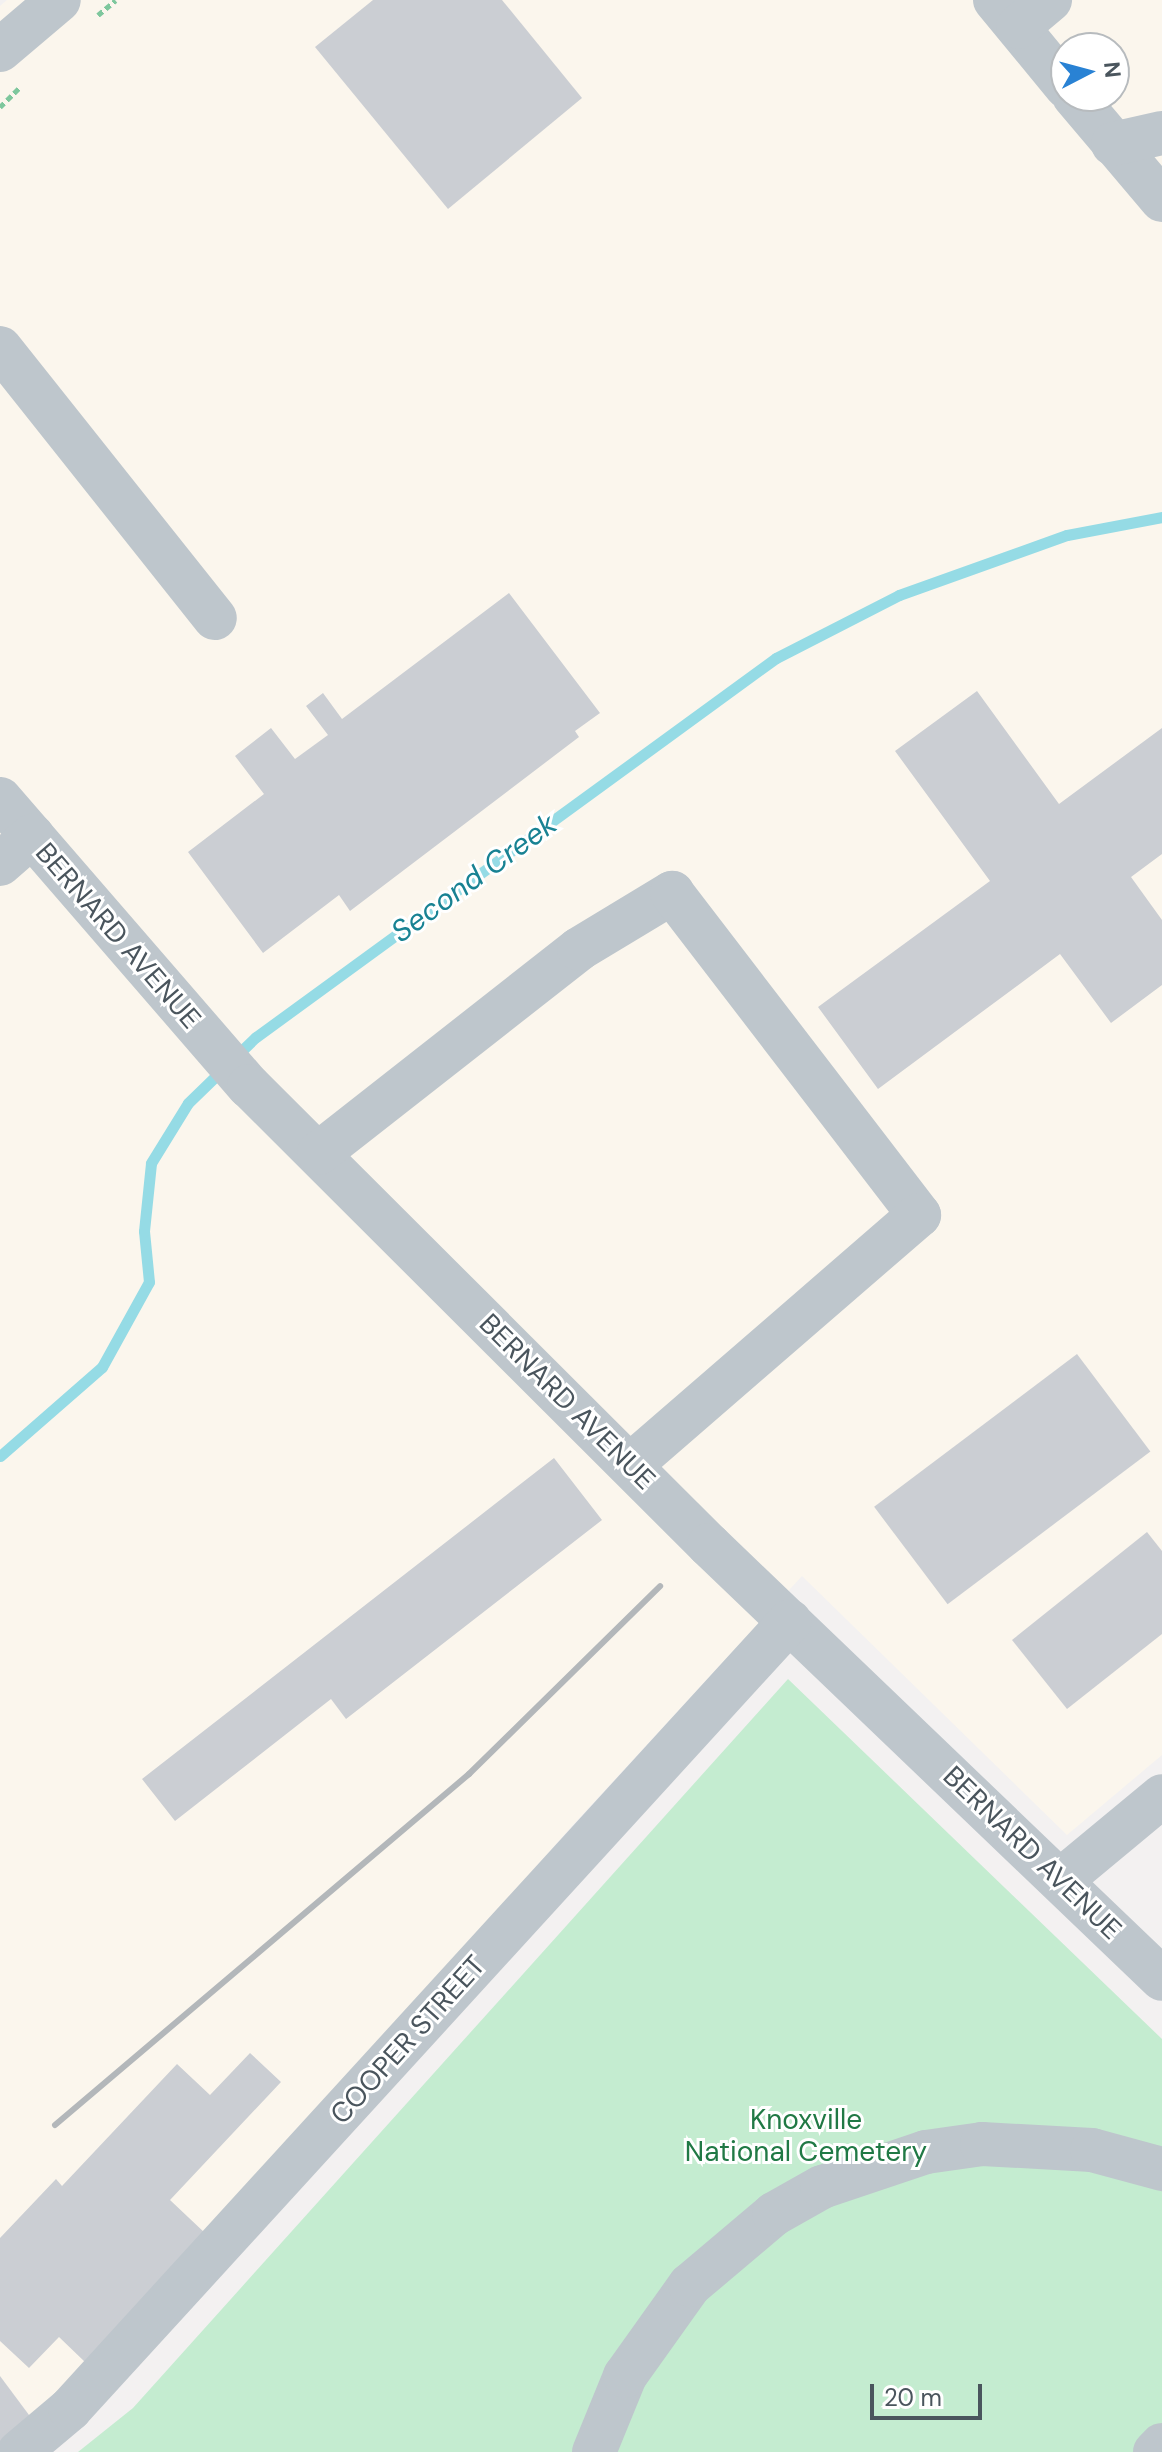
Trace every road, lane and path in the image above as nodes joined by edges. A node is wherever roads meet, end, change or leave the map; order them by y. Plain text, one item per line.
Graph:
1 (59, 0) edge
2 (1021, 9) edge
3 (0, 50) edge
4 (1050, 59) edge
5 (1087, 112) edge
6 (1162, 133) edge
7 (1113, 144) junction
8 (1162, 200) edge
9 (0, 348) edge
10 (215, 618) dead end
11 (0, 799) edge
12 (16, 850) edge
13 (319, 1153) junction
14 (630, 1465) junction
15 (790, 1621) junction
16 (1162, 1796) edge
17 (1061, 1880) junction
18 (1162, 1979) edge
19 (1162, 2169) edge
20 (1162, 2445) edge
21 (19, 2452) edge
22 (594, 2452) edge
23 (1155, 2452) edge

1 - 3 street
2 - 4 street
5 - 7 street
6 - 7 street
7 - 8 street
9 - 10 street
11 - 12 street, BERNARD AVENUE
12 - 13 street, BERNARD AVENUE
13 - 14 street, BERNARD AVENUE
13 - 14 street
14 - 15 street, BERNARD AVENUE
15 - 17 street, BERNARD AVENUE
15 - 21 street, COOPER STREET
16 - 17 street
17 - 18 street, BERNARD AVENUE
19 - 22 street
20 - 23 street

